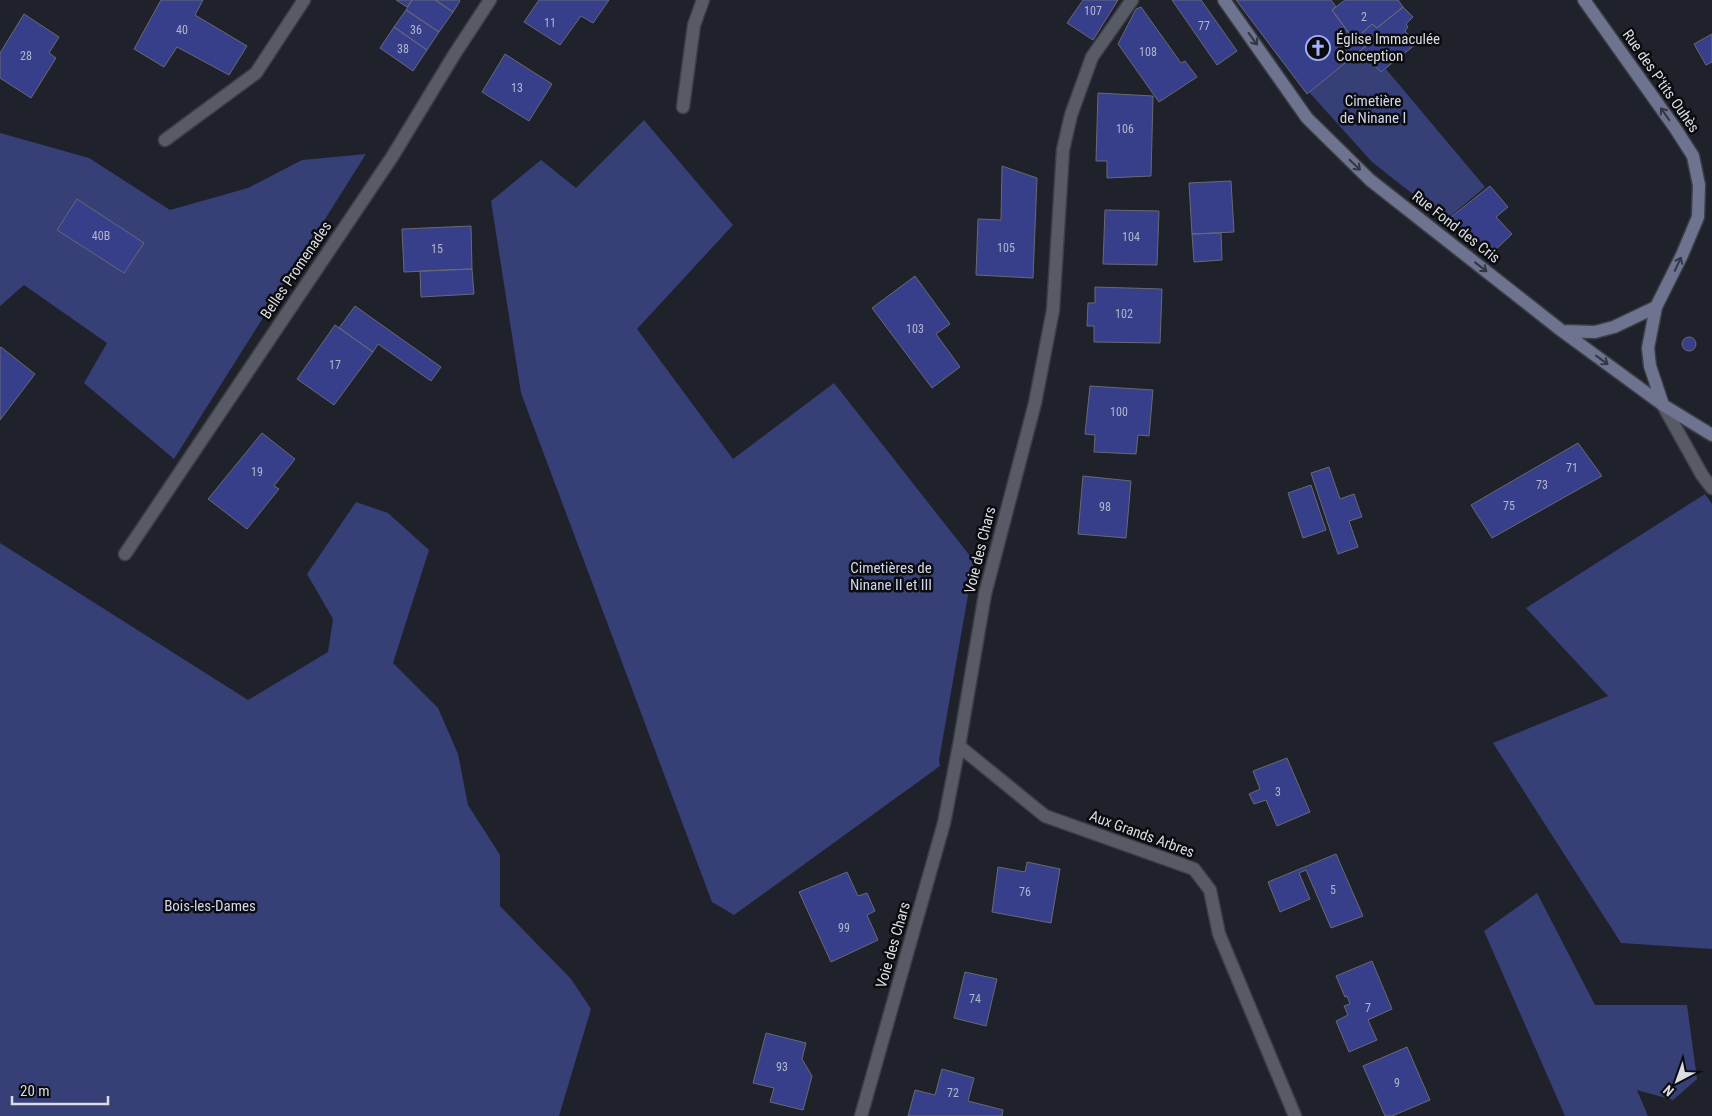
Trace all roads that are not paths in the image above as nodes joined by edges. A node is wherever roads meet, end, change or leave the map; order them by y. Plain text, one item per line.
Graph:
1 (304, 0) edge
2 (490, 0) edge
3 (703, 0) edge
4 (1132, 0) edge
5 (1224, 0) edge
6 (1584, 0) edge
7 (1592, 0) edge
8 (1596, 16) junction
9 (683, 107) dead end
10 (164, 140) dead end
11 (1656, 307) junction
12 (1562, 331) junction
13 (1663, 405) junction
14 (1712, 435) edge
15 (1712, 488) edge
16 (125, 554) dead end
17 (959, 746) junction
18 (861, 1116) edge
19 (1295, 1116) edge

1 - 10 street
2 - 16 street, Belles Promenades
3 - 9 street
4 - 17 street, Voie des Chars
5 -> 12 street, Rue Fond des Cris
6 - 8 street, Rue des P'tits Ouhès
7 - 8 street, Rue des P'tits Ouhès
11 -> 8 street, Rue des P'tits Ouhès
11 - 12 street
11 - 13 street, Rue des P'tits Ouhès
12 -> 13 street, Rue Fond des Cris
13 - 14 street, Rue Fond des Cris
13 - 15 street
17 - 18 street, Voie des Chars
17 - 19 street, Aux Grands Arbres

